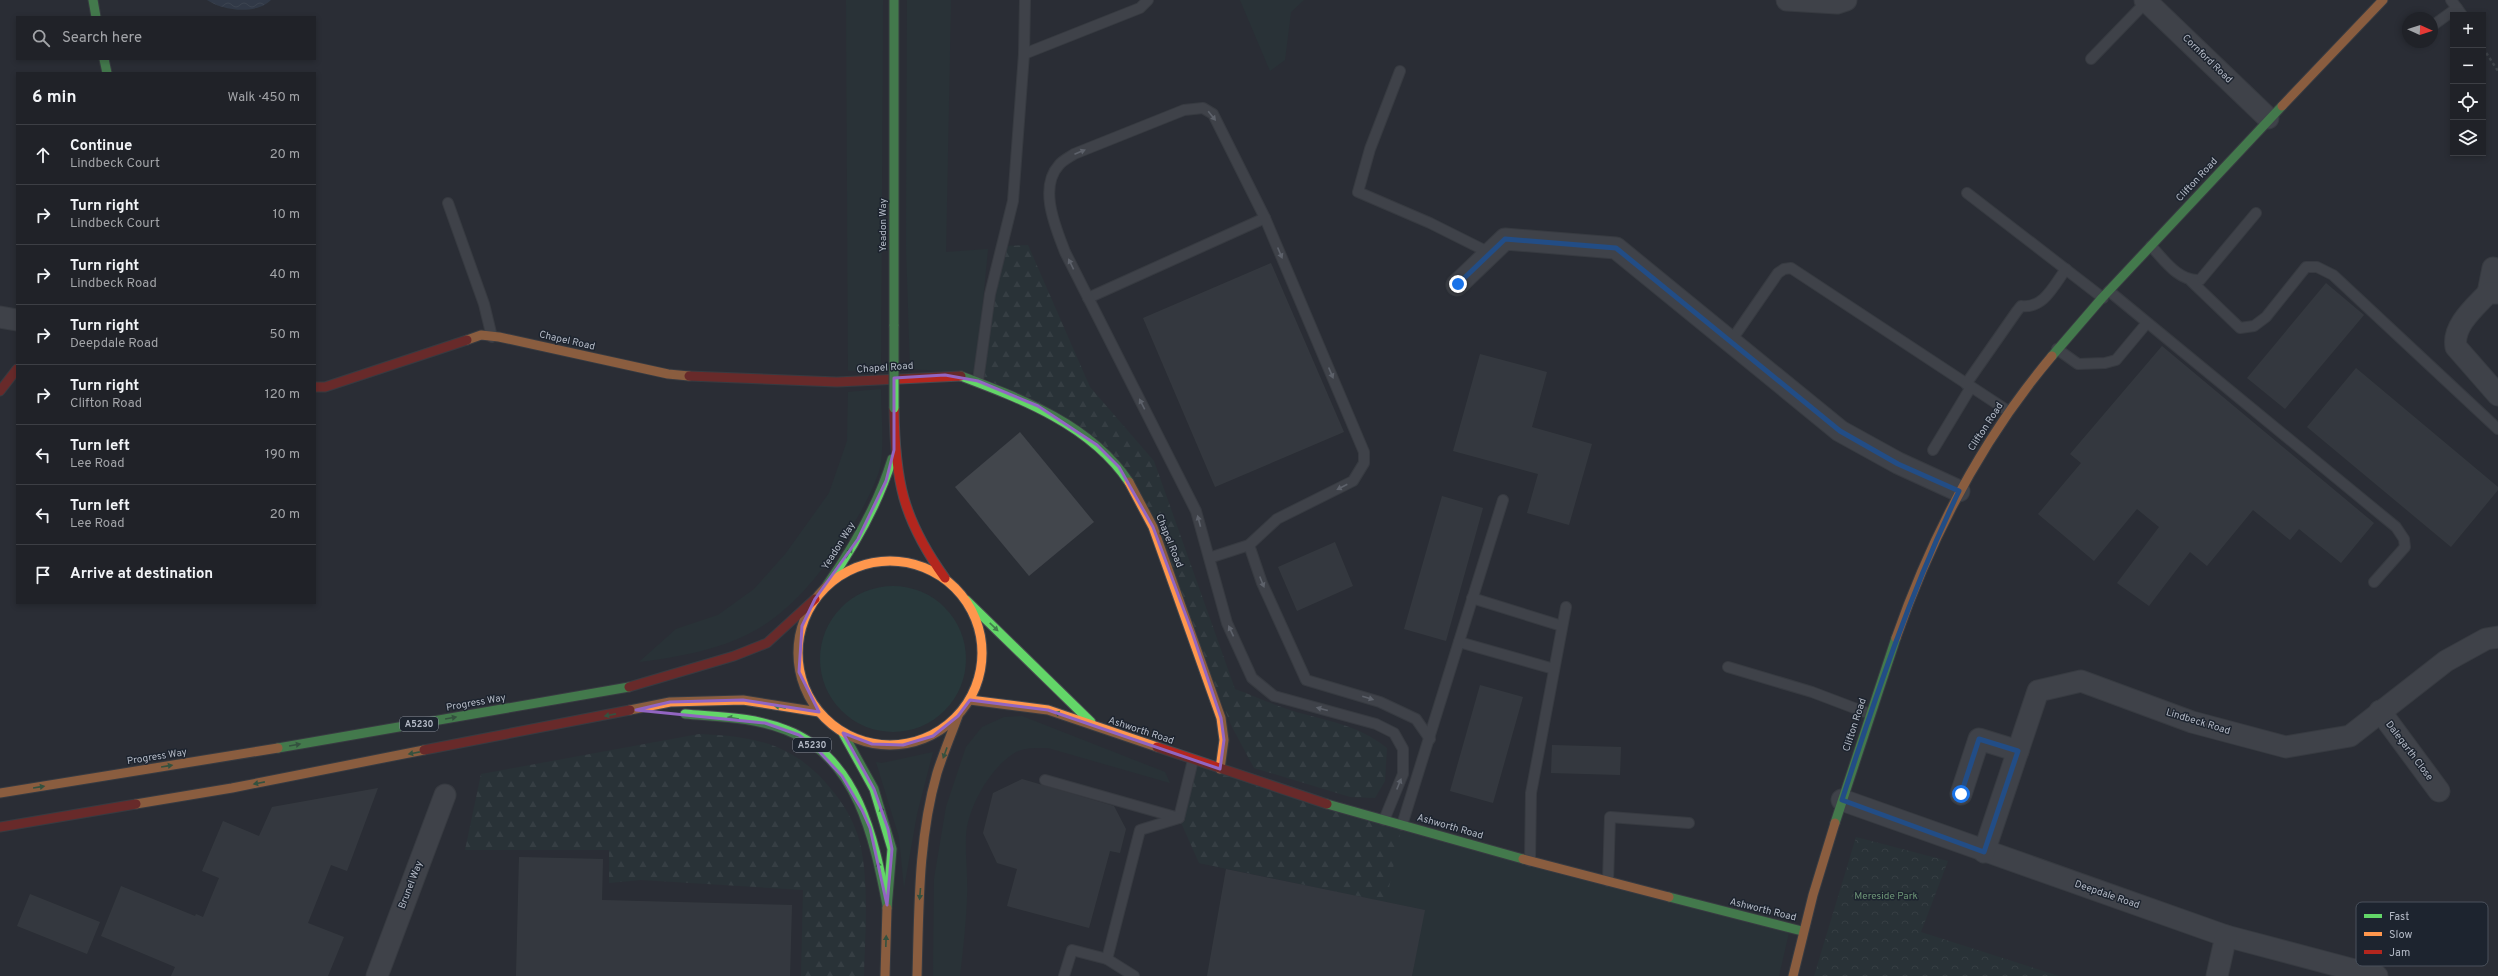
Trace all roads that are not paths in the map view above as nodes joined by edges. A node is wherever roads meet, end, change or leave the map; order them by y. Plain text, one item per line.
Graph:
1 (93, 0) edge
2 (894, 0) edge
3 (1025, 0) edge
4 (1148, 0) edge
5 (1787, 0) edge
6 (1846, 0) edge
7 (2383, 0) edge
8 (2146, 1) edge
9 (2456, 8) edge
10 (96, 16) edge
11 (2438, 22) edge
12 (1024, 54) junction
13 (2092, 59) dead end
14 (104, 60) edge
15 (1400, 71) dead end
16 (107, 72) edge
17 (2268, 118) junction
18 (1967, 193) dead end
19 (448, 203) dead end
20 (2256, 213) dead end
21 (1265, 218) junction
22 (2151, 246) junction
23 (1490, 253) junction
24 (2493, 268) dead end
25 (2066, 269) junction
26 (2191, 281) junction
27 (1458, 284) dead end
28 (2493, 293) edge
29 (2106, 294) junction
30 (1088, 298) junction
31 (0, 317) edge
32 (16, 320) edge
33 (2146, 324) junction
34 (492, 337) junction
35 (1731, 341) junction
36 (2057, 349) junction
37 (16, 370) edge
38 (978, 381) junction
39 (1969, 385) junction
40 (316, 387) edge
41 (0, 391) edge
42 (2498, 395) edge
43 (2008, 411) junction
44 (2498, 429) edge
45 (894, 450) junction
46 (1933, 450) dead end
47 (1959, 491) junction
48 (1503, 500) dead end
49 (1249, 545) junction
50 (1209, 558) junction
51 (945, 578) junction
52 (2374, 582) dead end
53 (827, 586) junction
54 (1472, 598) junction
55 (815, 599) junction
56 (966, 600) junction
57 (1566, 607) dead end
58 (1562, 626) junction
59 (2498, 637) edge
60 (1458, 642) junction
61 (1728, 668) dead end
62 (1554, 669) junction
63 (970, 700) junction
64 (636, 710) junction
65 (2380, 711) junction
66 (819, 712) junction
67 (1870, 714) junction
68 (958, 716) junction
69 (1096, 727) junction
70 (843, 733) junction
71 (1430, 739) junction
72 (2018, 751) junction
73 (1193, 760) junction
74 (1220, 769) junction
75 (1045, 780) dead end
76 (2439, 791) dead end
77 (0, 793) edge
78 (1961, 794) dead end
79 (445, 795) dead end
80 (1842, 800) junction
81 (1179, 818) junction
82 (1384, 820) junction
83 (1689, 823) dead end
84 (1402, 825) junction
85 (0, 827) edge
86 (1984, 852) junction
87 (1530, 861) junction
88 (1608, 881) junction
89 (887, 906) junction
90 (1802, 931) junction
91 (2226, 936) junction
92 (1107, 959) junction
93 (377, 976) edge
94 (885, 976) edge
95 (918, 976) edge
96 (1064, 976) edge
97 (1134, 976) edge
98 (1793, 976) edge
99 (2217, 976) edge
100 (2377, 976) edge

1 - 10 street
2 - 45 street, Yeadon Way, bridge
3 - 12 lane
4 - 12 lane
5 - 6 street
7 - 17 street, Clifton Road
8 - 13 lane
8 - 17 street, Cornford Road
9 - 11 lane
12 - 38 lane
14 - 16 street
15 - 23 lane
17 - 22 street, Clifton Road
18 - 25 lane
19 - 34 lane
20 - 26 lane
21 - 30 lane
30 -> 21 lane
21 -> 49 lane
22 - 26 lane
22 - 29 street, Clifton Road
23 - 27 street
23 - 35 street
24 - 28 street
25 - 29 lane
25 - 39 lane
26 - 44 lane
28 - 42 street
29 - 33 lane
29 - 36 street, Clifton Road
50 -> 30 lane
31 - 32 street
33 - 36 lane
33 - 52 lane
34 - 38 street, Chapel Road
34 - 40 street, Chapel Road
35 - 39 lane
35 - 47 street
36 - 43 street, Clifton Road
37 - 41 street
38 - 74 street, Chapel Road
39 - 43 lane
39 - 46 lane
43 - 47 street, Clifton Road
45 - 51 street, Yeadon Way
53 -> 45 street, Yeadon Way
47 - 67 street, Clifton Road
48 - 54 lane
49 - 50 lane
49 -> 71 lane
82 -> 50 lane
51 - 53 street, A5230
51 - 56 street, A5230
53 - 55 street, A5230
54 - 58 lane
54 - 60 lane
55 - 66 street, A5230
77 -> 55 street, Progress Way / A5230
56 - 63 street, A5230
56 -> 69 street, Ashworth Road
57 - 58 lane
58 - 62 lane
59 - 65 street, Lindbeck Road
60 - 62 lane
60 - 71 lane
61 - 67 lane
62 - 87 lane
63 - 68 street, A5230
69 -> 63 street, Ashworth Road
66 -> 64 street, A5230
64 -> 85 street, A5230
89 -> 64 street, A5230
65 - 72 street, Lindbeck Road
65 - 76 street, Dalegarth Close
66 - 70 street, A5230
67 - 80 street, Clifton Road
68 - 70 street, A5230
68 -> 95 street, A5230
69 - 73 street, Ashworth Road
89 -> 70 street, A5230
71 - 84 lane
72 - 78 street
72 - 86 street, Lindbeck Road
73 - 74 street, Ashworth Road
73 - 81 lane
74 - 82 street, Ashworth Road
75 - 81 lane
79 - 93 street, Brunel Way
80 - 86 street, Deepdale Road
80 - 90 street, Clifton Road
81 - 92 lane
82 - 84 street, Ashworth Road
83 - 88 lane
84 - 87 street, Ashworth Road
86 - 91 street, Deepdale Road
87 - 88 street, Ashworth Road
88 - 90 street, Ashworth Road
94 -> 89 street, A5230
90 - 98 street, Clifton Road
91 - 99 street
91 - 100 street, Deepdale Road
92 - 96 lane
92 - 97 lane

